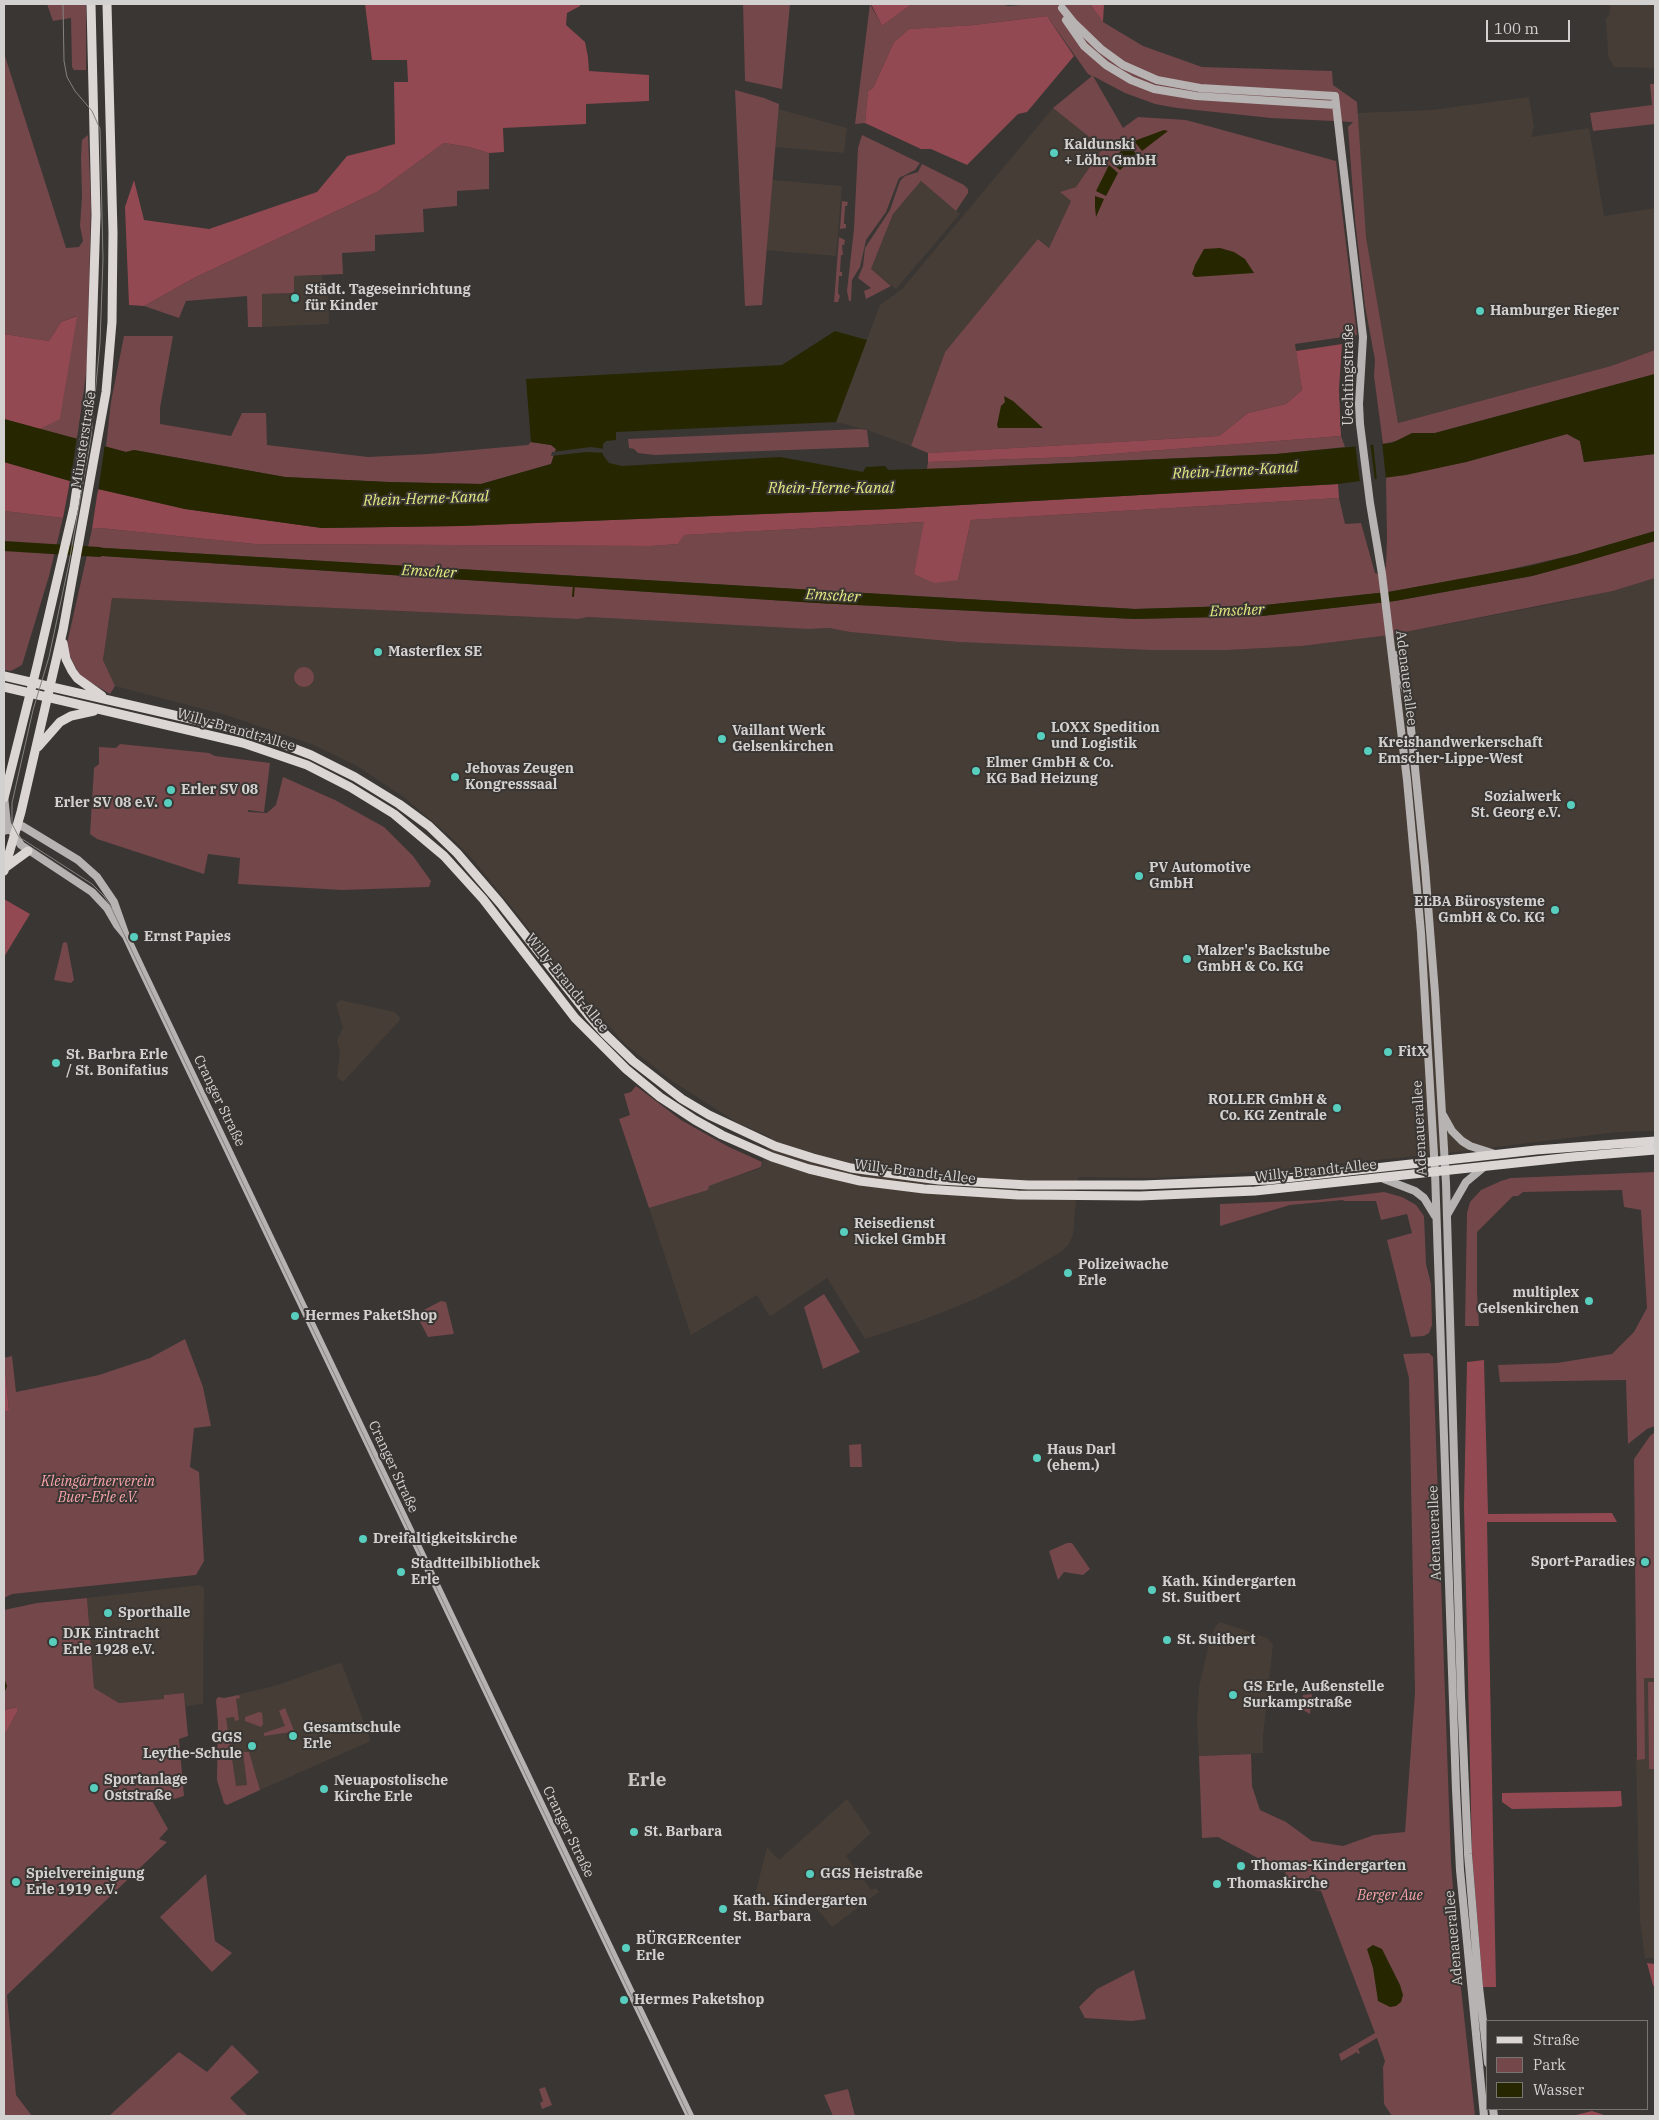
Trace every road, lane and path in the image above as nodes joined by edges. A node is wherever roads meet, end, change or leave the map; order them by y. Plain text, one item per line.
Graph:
1 (91, 4) edge
2 (108, 4) edge
3 (1062, 6) edge
4 (1336, 105) junction
5 (1387, 624) junction
6 (63, 630) junction
7 (4, 676) edge
8 (32, 683) junction
9 (50, 686) junction
10 (4, 688) edge
11 (29, 694) junction
12 (48, 698) junction
13 (104, 698) junction
14 (99, 710) junction
15 (35, 751) junction
16 (4, 797) edge
17 (21, 812) junction
18 (31, 830) junction
19 (11, 831) edge
20 (28, 851) junction
21 (4, 870) edge
22 (126, 936) junction
23 (1442, 1115) junction
24 (1655, 1141) edge
25 (1655, 1150) edge
26 (1497, 1154) junction
27 (1445, 1160) junction
28 (1434, 1161) junction
29 (1484, 1167) junction
30 (1445, 1171) junction
31 (1435, 1172) junction
32 (1384, 1178) junction
33 (1446, 1216) junction
34 (1436, 1217) junction
35 (1486, 2046) edge
36 (690, 2116) edge
37 (1484, 2116) edge

1 - 8 main road, Münsterstraße
2 - 6 main road, Münsterstraße
3 - 4 main road, Uechtingstraße
3 - 4 main road
4 - 5 main road, Uechtingstraße
5 - 23 main road, Adenauerallee
5 - 28 main road, Adenauerallee
6 - 9 main road, Münsterstraße
6 - 13 main road
7 - 8 main road, Willy-Brandt-Allee
8 - 9 main road, Willy-Brandt-Allee
8 - 11 main road, Münsterstraße
9 - 12 main road, Münsterstraße
9 - 13 main road, Willy-Brandt-Allee
10 - 11 main road, Willy-Brandt-Allee
11 - 12 main road, Willy-Brandt-Allee
11 - 16 main road, Münsterstraße
12 - 14 main road, Willy-Brandt-Allee
12 - 15 main road, Münsterstraße
13 - 28 main road, Willy-Brandt-Allee
14 - 15 main road
14 - 32 main road, Willy-Brandt-Allee
15 - 17 main road, Münsterstraße
16 - 19 main road
17 - 18 main road
17 - 19 main road, Münsterstraße
18 - 19 main road, Cranger Straße
18 - 22 main road, Cranger Straße
19 - 20 main road, Cranger Straße
19 - 21 main road, Münsterstraße
20 - 21 main road
20 - 22 main road, Cranger Straße
22 - 36 main road, Cranger Straße
23 - 26 main road
23 - 27 main road, Adenauerallee
24 - 26 main road, Willy-Brandt-Allee
25 - 29 main road, Willy-Brandt-Allee
26 - 27 main road, Willy-Brandt-Allee
27 - 28 main road, Willy-Brandt-Allee
27 - 30 main road, Adenauerallee
28 - 31 main road, Adenauerallee
29 - 30 main road, Willy-Brandt-Allee
29 - 33 main road
30 - 31 main road, Willy-Brandt-Allee
30 - 33 main road, Adenauerallee
31 - 32 main road, Willy-Brandt-Allee
31 - 34 main road, Adenauerallee
32 - 34 main road
33 - 35 main road, Adenauerallee
34 - 37 main road, Adenauerallee

